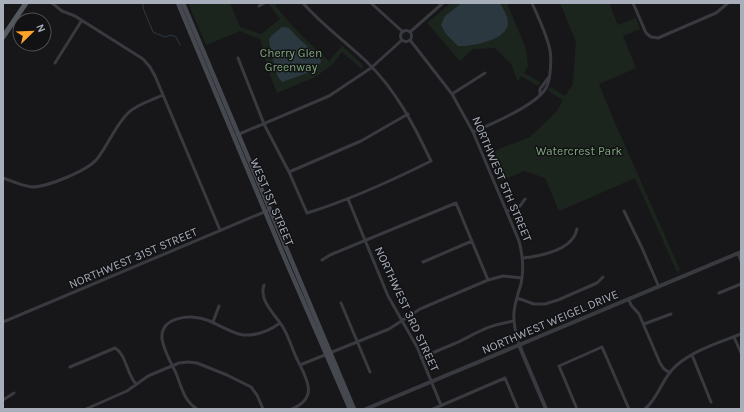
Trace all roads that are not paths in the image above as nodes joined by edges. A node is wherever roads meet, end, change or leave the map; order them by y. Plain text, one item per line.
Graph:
1 (26, 3) edge
2 (52, 3) edge
3 (178, 3) edge
4 (183, 3) edge
5 (264, 3) edge
6 (303, 3) edge
7 (372, 3) edge
8 (443, 3) edge
9 (532, 3) edge
10 (633, 3) edge
11 (728, 3) edge
12 (259, 6) dead end
13 (82, 20) junction
14 (403, 32) junction
15 (410, 32) junction
16 (3, 37) edge
17 (402, 40) junction
18 (410, 40) junction
19 (238, 58) dead end
20 (55, 63) dead end
21 (371, 68) junction
22 (485, 73) dead end
23 (452, 94) junction
24 (163, 95) junction
25 (408, 114) junction
26 (264, 124) junction
27 (474, 132) junction
28 (236, 136) junction
29 (289, 172) junction
30 (3, 178) edge
31 (348, 199) junction
32 (525, 199) dead end
33 (267, 211) junction
34 (624, 211) dead end
35 (507, 212) junction
36 (220, 230) junction
37 (577, 230) dead end
38 (365, 241) junction
39 (472, 241) junction
40 (739, 253) edge
41 (523, 258) junction
42 (322, 260) dead end
43 (741, 261) edge
44 (423, 262) dead end
45 (603, 276) dead end
46 (522, 278) junction
47 (488, 280) junction
48 (741, 284) edge
49 (264, 285) dead end
50 (659, 287) junction
51 (719, 293) dead end
52 (516, 298) junction
53 (629, 300) junction
54 (341, 303) dead end
55 (219, 306) dead end
56 (671, 314) dead end
57 (402, 321) junction
58 (514, 321) junction
59 (3, 322) edge
60 (212, 322) junction
61 (280, 323) junction
62 (644, 324) junction
63 (741, 334) edge
64 (734, 337) junction
65 (357, 341) junction
66 (519, 345) junction
67 (328, 353) junction
68 (741, 353) edge
69 (692, 355) junction
70 (421, 358) junction
71 (300, 365) junction
72 (172, 366) junction
73 (70, 367) dead end
74 (370, 372) dead end
75 (670, 373) junction
76 (431, 382) junction
77 (136, 384) junction
78 (14, 393) dead end
79 (3, 400) edge
80 (711, 402) dead end
81 (441, 405) junction
82 (86, 409) edge
83 (197, 409) edge
84 (263, 409) edge
85 (292, 409) edge
86 (350, 409) edge
87 (354, 409) edge
88 (366, 409) edge
89 (433, 409) edge
90 (518, 409) edge
91 (546, 409) edge
92 (577, 409) edge
93 (629, 409) edge
94 (645, 409) edge

1 - 16 main road
2 - 13 street
3 - 28 main road, WEST 1ST STREET
4 - 28 main road, WEST 1ST STREET
5 - 12 street
6 - 21 street
7 - 14 street
8 - 15 street
9 - 27 street
10 - 11 street
13 - 20 street
13 - 24 street
14 - 15 street
14 - 17 street
15 - 18 street
17 - 18 street
17 - 21 street
18 - 23 street, NORTHWEST 5TH STREET
19 - 26 street
21 - 25 street
21 - 26 street
22 - 23 street
23 - 27 street, NORTHWEST 5TH STREET
24 - 30 street
24 - 36 street
25 - 29 street
25 - 31 street
26 - 28 street
26 - 29 street
27 - 35 street, NORTHWEST 5TH STREET
28 - 33 main road, WEST 1ST STREET
29 - 31 street
31 - 38 street, NORTHWEST 3RD STREET
32 - 35 street
33 - 36 street, NORTHWEST 31ST STREET
33 - 67 main road, WEST 1ST STREET
34 - 50 street
35 - 41 street, NORTHWEST 5TH STREET
36 - 59 street, NORTHWEST 31ST STREET
37 - 41 street
38 - 39 street
38 - 42 street
38 - 57 street, NORTHWEST 3RD STREET
39 - 44 street
39 - 47 street
40 - 43 street
40 - 50 street, NORTHWEST WEIGEL DRIVE
41 - 46 street, NORTHWEST 5TH STREET
45 - 52 street
46 - 47 street
46 - 52 street, NORTHWEST 5TH STREET
47 - 57 street
48 - 51 street
49 - 61 street
50 - 53 street, NORTHWEST WEIGEL DRIVE
52 - 58 street, NORTHWEST 5TH STREET
53 - 62 street
53 - 66 street, NORTHWEST WEIGEL DRIVE
54 - 65 street
55 - 60 street
56 - 62 street
57 - 65 street
57 - 70 street, NORTHWEST 3RD STREET
58 - 66 street, NORTHWEST 5TH STREET
58 - 70 street
60 - 61 street
60 - 72 street
61 - 71 street
62 - 75 street
63 - 64 street
64 - 68 street
64 - 69 street
65 - 67 street
65 - 74 street
66 - 76 street, NORTHWEST WEIGEL DRIVE
66 - 91 street, NORTHWEST 5TH STREET
67 - 71 street
67 - 86 main road, WEST 1ST STREET
67 - 87 main road, WEST 1ST STREET
69 - 75 street
69 - 80 street
70 - 76 street, NORTHWEST 3RD STREET
71 - 85 street
72 - 77 street
72 - 83 street
72 - 84 street
73 - 77 street
75 - 94 street
76 - 81 street, NORTHWEST 3RD STREET
76 - 88 street, NORTHWEST WEIGEL DRIVE
77 - 82 street
78 - 79 street
81 - 89 street
81 - 90 street
92 - 93 street

